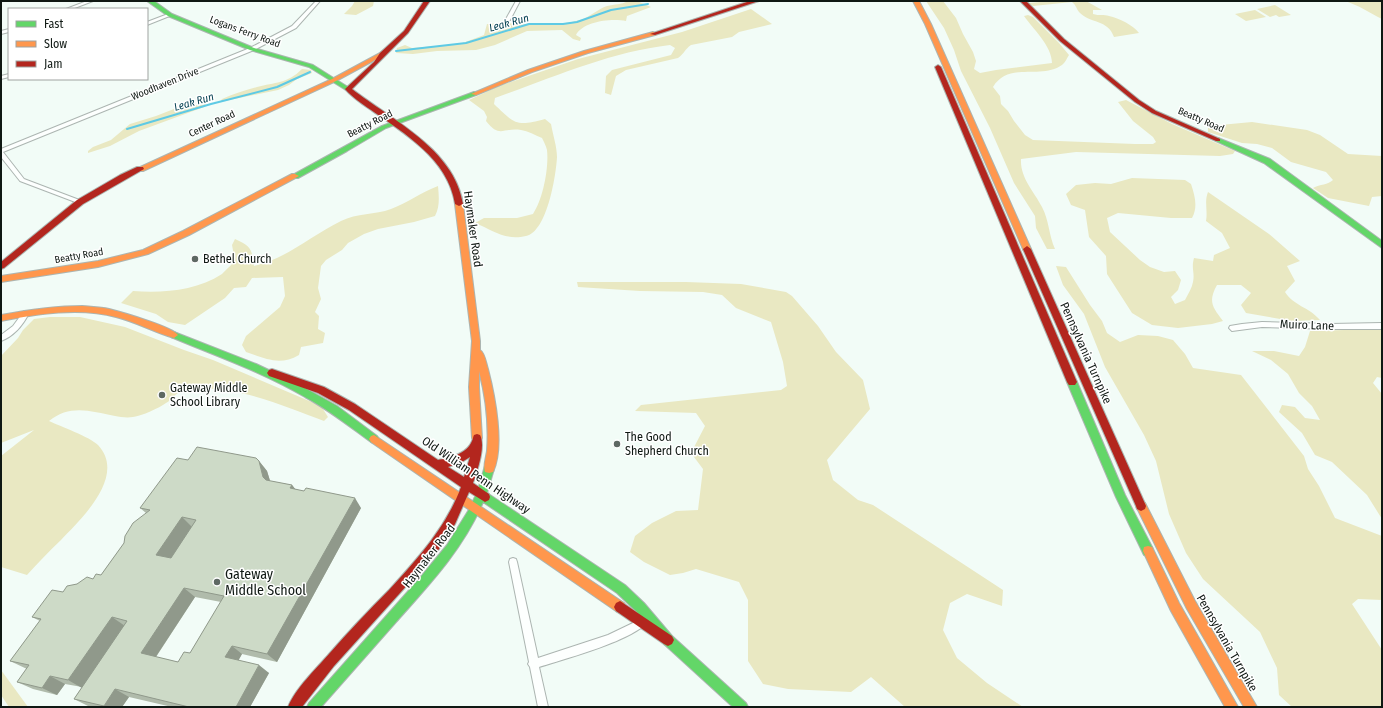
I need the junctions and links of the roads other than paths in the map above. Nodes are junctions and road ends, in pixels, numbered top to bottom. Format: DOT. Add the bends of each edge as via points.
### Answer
graph roads {
  1 [pos="91,1"];
  2 [pos="150,1"];
  3 [pos="318,1"];
  4 [pos="427,1"];
  5 [pos="518,1"];
  6 [pos="756,1"];
  7 [pos="907,1"];
  8 [pos="916,1"];
  9 [pos="1023,1"];
  10 [pos="71,8"];
  11 [pos="170,15"];
  12 [pos="508,19"];
  13 [pos="148,24"];
  14 [pos="252,49"];
  15 [pos="382,54"];
  16 [pos="334,80"];
  17 [pos="348,89"];
  18 [pos="393,123"];
  19 [pos="1,152"];
  20 [pos="80,202"];
  21 [pos="1382,244"];
  22 [pos="1,266"];
  23 [pos="1,279"];
  24 [pos="26,313"];
  25 [pos="1,318"];
  26 [pos="1382,326"];
  27 [pos="1232,328"];
  28 [pos="1,338"];
  29 [pos="476,341"];
  30 [pos="248,365"];
  31 [pos="477,443"];
  32 [pos="437,464"];
  33 [pos="467,484"];
  34 [pos="482,494"];
  35 [pos="461,500"];
  36 [pos="476,509"];
  37 [pos="513,562"];
  38 [pos="644,618"];
  39 [pos="533,664"];
  40 [pos="294,707"];
  41 [pos="313,707"];
  42 [pos="543,707"];
  43 [pos="742,707"];
  44 [pos="1232,707"];
  45 [pos="1251,707"];
  1 -- 10 [label="street"];
  2 -- 11 [label="main road, Logans Ferry Road"];
  3 -- 14 [label="street, Woodhaven Drive" via="294,27"];
  4 -- 15 [label="main road, Center Road" via="406,32"];
  5 -- 12 [label="street"];
  6 -- 18 [label="main road, Beatty Road" via="665,31 586,52"];
  7 -- 44 [label="main road, Pennsylvania Turnpike" via="929,46 1124,503 1168,595"];
  8 -- 45 [label="main road, Pennsylvania Turnpike" via="1143,511 1191,605"];
  9 -- 21 [label="main road, Beatty Road" via="1048,28 1141,105 1267,161"];
  11 -- 13 [label="street"];
  11 -- 14 [label="main road, Logans Ferry Road"];
  14 -- 16 [label="main road, Logans Ferry Road" via="311,66"];
  14 -- 19 [label="street, Woodhaven Drive"];
  15 -- 16 [label="main road, Center Road"];
  15 -- 17 [label="main road" via="381,59 356,79"];
  16 -- 17 [label="main road, Haymaker Road"];
  16 -- 20 [label="main road, Center Road" via="123,177"];
  17 -- 18 [label="main road, Haymaker Road" via="359,100"];
  18 -- 23 [label="main road, Beatty Road" via="159,247 98,264"];
  18 -- 29 [label="main road, Haymaker Road" via="420,144 443,167 457,190"];
  19 -- 20 [label="street" via="22,180"];
  20 -- 22 [label="main road, Center Road"];
  24 -- 25 [label="main road, Old William Penn Highway"];
  24 -- 28 [label="street" via="16,328"];
  24 -- 30 [label="main road, Old William Penn Highway" via="61,310 106,312 142,322"];
  26 -- 27 [label="street, Muiro Lane" via="1267,324"];
  29 -- 31 [label="main road, Haymaker Road" via="474,386"];
  29 -- 34 [label="main road, Haymaker Road" via="493,416 494,442"];
  30 -- 32 [label="main road, Old William Penn Highway" via="303,382 335,396"];
  30 -- 35 [label="main road, Old William Penn Highway" via="328,405"];
  31 -- 32 [label="main road" via="470,453 459,461"];
  31 -- 33 [label="main road, Haymaker Road"];
  32 -- 33 [label="main road, Old William Penn Highway"];
  33 -- 34 [label="main road, Old William Penn Highway"];
  33 -- 35 [label="main road, Haymaker Road"];
  34 -- 36 [label="main road, Haymaker Road"];
  34 -- 38 [label="main road, Old William Penn Highway" via="621,589"];
  35 -- 36 [label="main road, Old William Penn Highway"];
  35 -- 40 [label="main road, Haymaker Road" via="439,541 329,662"];
  36 -- 38 [label="main road, Old William Penn Highway"];
  36 -- 41 [label="main road, Haymaker Road" via="444,560"];
  37 -- 39 [label="street"];
  38 -- 39 [label="street" via="627,631 610,639"];
  38 -- 43 [label="main road, Old William Penn Highway"];
  39 -- 42 [label="street"];
}
